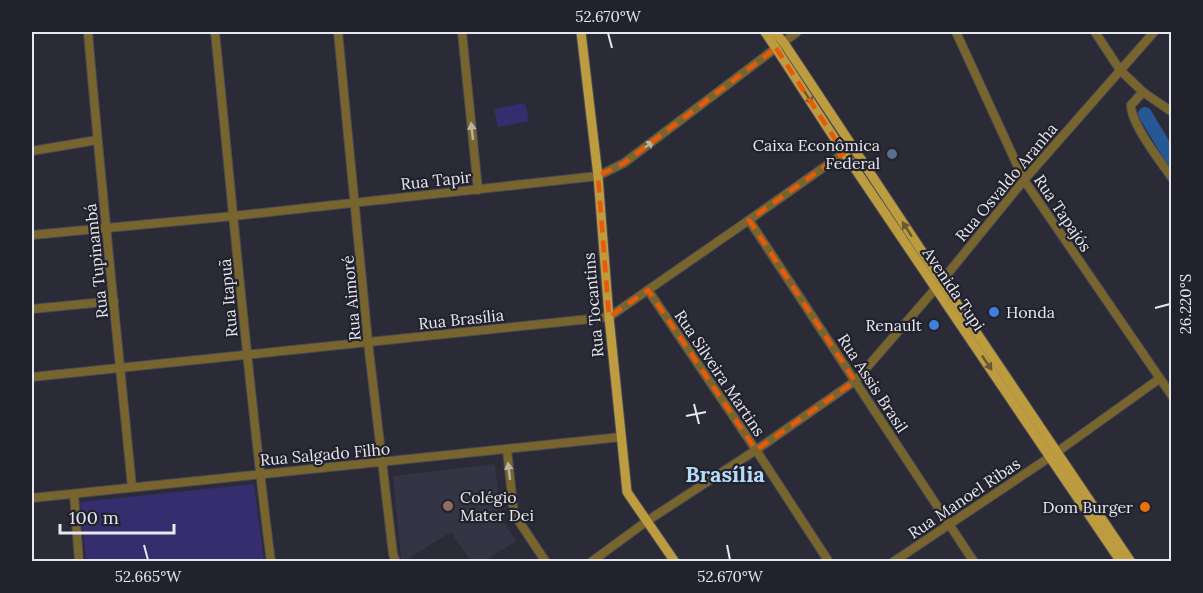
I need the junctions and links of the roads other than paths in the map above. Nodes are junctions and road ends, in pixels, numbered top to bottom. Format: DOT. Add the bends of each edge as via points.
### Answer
graph roads {
  1 [pos="88,32"];
  2 [pos="215,32"];
  3 [pos="338,32"];
  4 [pos="462,32"];
  5 [pos="581,32"];
  6 [pos="765,32"];
  7 [pos="775,32"];
  8 [pos="797,32"];
  9 [pos="956,32"];
  10 [pos="1095,32"];
  11 [pos="1154,32"];
  12 [pos="780,45"];
  13 [pos="1120,70"];
  14 [pos="1143,92"];
  15 [pos="1172,112"];
  16 [pos="97,140"];
  17 [pos="32,151"];
  18 [pos="844,153"];
  19 [pos="598,176"];
  20 [pos="1172,178"];
  21 [pos="1024,180"];
  22 [pos="478,190"];
  23 [pos="356,202"];
  24 [pos="234,216"];
  25 [pos="749,220"];
  26 [pos="107,229"];
  27 [pos="32,235"];
  28 [pos="942,280"];
  29 [pos="936,288"];
  30 [pos="648,290"];
  31 [pos="114,301"];
  32 [pos="32,309"];
  33 [pos="609,317"];
  34 [pos="368,342"];
  35 [pos="247,355"];
  36 [pos="121,369"];
  37 [pos="32,377"];
  38 [pos="1159,379"];
  39 [pos="855,381"];
  40 [pos="1172,396"];
  41 [pos="621,437"];
  42 [pos="507,450"];
  43 [pos="756,450"];
  44 [pos="1054,454"];
  45 [pos="381,462"];
  46 [pos="260,474"];
  47 [pos="132,487"];
  48 [pos="74,494"];
  49 [pos="32,498"];
  50 [pos="647,521"];
  51 [pos="948,524"];
  52 [pos="79,561"];
  53 [pos="271,561"];
  54 [pos="396,561"];
  55 [pos="546,561"];
  56 [pos="591,561"];
  57 [pos="675,561"];
  58 [pos="830,561"];
  59 [pos="893,561"];
  60 [pos="974,561"];
  61 [pos="1121,561"];
  62 [pos="1131,561"];
  1 -- 16 [label="street, Rua Tupinambá"];
  2 -- 24 [label="street, Rua Itapuã"];
  3 -- 23 [label="street, Rua Aimoré"];
  22 -- 4 [label="street, one-way"];
  5 -- 19 [label="main road, Rua Tocantins"];
  6 -- 12 [label="main road, Avenida Tupi"];
  7 -- 12 [label="main road, Avenida Tupi"];
  8 -- 12 [label="street, Rua Tapir"];
  9 -- 21 [label="street, Rua Tapajós"];
  10 -- 13 [label="street"];
  11 -- 13 [label="street, Rua Osvaldo Aranha"];
  12 -- 18 [label="main road, Avenida Tupi, one-way"];
  19 -- 12 [label="street, Rua Tapir, one-way" via="624,163"];
  28 -- 12 [label="main road, Avenida Tupi, one-way"];
  13 -- 14 [label="street"];
  13 -- 21 [label="street, Rua Osvaldo Aranha"];
  14 -- 15 [label="street"];
  14 -- 20 [label="street" via="1131,105 1131,112"];
  16 -- 17 [label="street"];
  16 -- 26 [label="street, Rua Tupinambá"];
  18 -- 25 [label="street, Rua Brasília"];
  18 -- 29 [label="main road, Avenida Tupi"];
  19 -- 22 [label="street, Rua Tapir"];
  19 -- 33 [label="main road, Rua Tocantins"];
  21 -- 28 [label="street, Rua Osvaldo Aranha"];
  21 -- 38 [label="street, Rua Tapajós"];
  22 -- 23 [label="street, Rua Tapir"];
  23 -- 24 [label="street, Rua Tapir"];
  23 -- 34 [label="street, Rua Aimoré"];
  24 -- 26 [label="street, Rua Tapir"];
  24 -- 35 [label="street, Rua Itapuã"];
  25 -- 30 [label="street, Rua Brasília"];
  25 -- 39 [label="street, Rua Assis Brasil"];
  26 -- 27 [label="street, Rua Tapir"];
  26 -- 31 [label="street, Rua Tupinambá"];
  28 -- 29 [label="street, Rua Osvaldo Aranha"];
  28 -- 44 [label="main road, Avenida Tupi"];
  29 -- 39 [label="street, Rua Osvaldo Aranha"];
  29 -- 44 [label="main road, Avenida Tupi, one-way"];
  30 -- 33 [label="street, Rua Brasília"];
  30 -- 43 [label="street, Rua Silveira Martins"];
  31 -- 32 [label="street"];
  31 -- 36 [label="street, Rua Tupinambá"];
  33 -- 34 [label="street, Rua Brasília"];
  33 -- 41 [label="main road, Rua Tocantins"];
  34 -- 35 [label="street, Rua Brasília"];
  34 -- 45 [label="street, Rua Aimoré"];
  35 -- 36 [label="street, Rua Brasília"];
  35 -- 46 [label="street, Rua Itapuã"];
  36 -- 37 [label="street, Rua Brasília"];
  36 -- 47 [label="street, Rua Tupinambá"];
  38 -- 40 [label="street, Rua Tapajós"];
  38 -- 44 [label="street, Rua Manoel Ribas"];
  39 -- 43 [label="street, Rua Osvaldo Aranha"];
  39 -- 51 [label="street, Rua Assis Brasil"];
  41 -- 42 [label="street, Rua Salgado Filho"];
  41 -- 50 [label="main road, Rua Tocantins" via="627,492"];
  42 -- 45 [label="street, Rua Salgado Filho"];
  55 -- 42 [label="street, one-way" via="514,514"];
  43 -- 50 [label="street, Rua Osvaldo Aranha"];
  43 -- 58 [label="street, Rua Silveira Martins"];
  44 -- 51 [label="street, Rua Manoel Ribas"];
  44 -- 61 [label="main road, Avenida Tupi"];
  44 -- 62 [label="main road, Avenida Tupi"];
  45 -- 46 [label="street, Rua Salgado Filho"];
  45 -- 54 [label="street, Rua Aimoré"];
  46 -- 47 [label="street, Rua Salgado Filho"];
  46 -- 53 [label="street, Rua Itapuã"];
  47 -- 48 [label="street, Rua Salgado Filho"];
  48 -- 49 [label="street, Rua Salgado Filho"];
  48 -- 52 [label="street"];
  50 -- 56 [label="street, Rua Osvaldo Aranha"];
  50 -- 57 [label="main road, Rua Tocantins"];
  51 -- 59 [label="street, Rua Manoel Ribas"];
  51 -- 60 [label="street, Rua Assis Brasil"];
}
